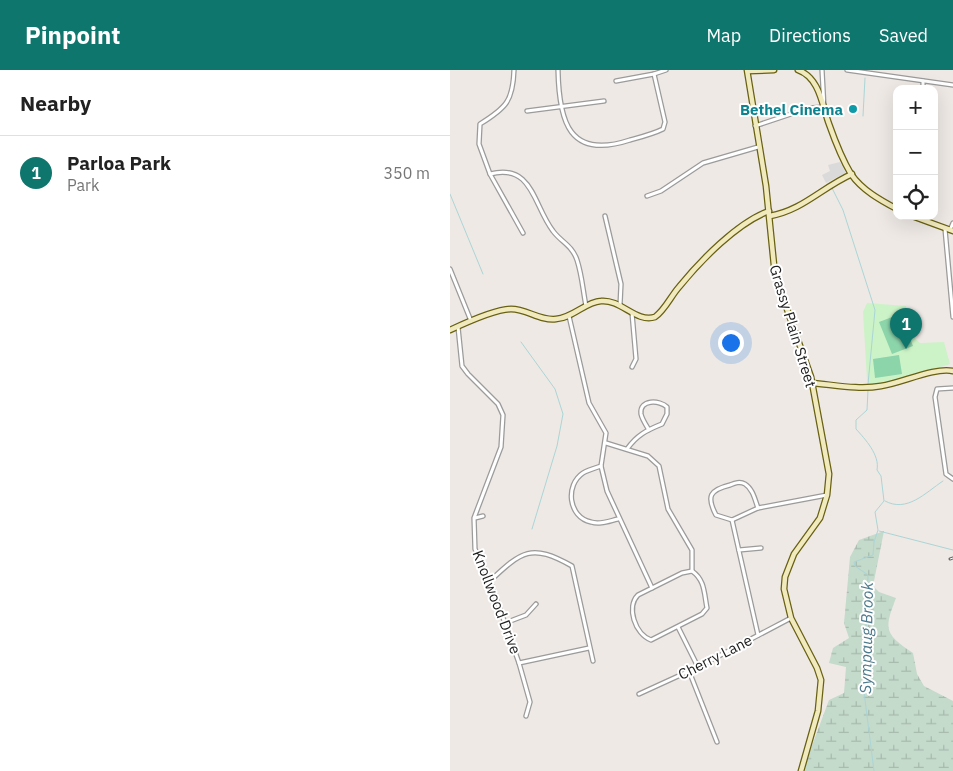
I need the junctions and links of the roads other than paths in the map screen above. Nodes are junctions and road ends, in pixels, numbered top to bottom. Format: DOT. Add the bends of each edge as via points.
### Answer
graph roads {
  1 [pos="514,70"];
  2 [pos="558,70"];
  3 [pos="666,70"];
  4 [pos="748,70"];
  5 [pos="774,70"];
  6 [pos="798,70"];
  7 [pos="822,70"];
  8 [pos="847,70"];
  9 [pos="654,74"];
  10 [pos="616,81"];
  11 [pos="923,81"];
  12 [pos="923,85"];
  13 [pos="953,85"];
  14 [pos="604,101"];
  15 [pos="562,107"];
  16 [pos="824,107"];
  17 [pos="527,111"];
  18 [pos="755,126"];
  19 [pos="758,146"];
  20 [pos="490,174"];
  21 [pos="852,174"];
  22 [pos="647,196"];
  23 [pos="893,206"];
  24 [pos="770,214"];
  25 [pos="605,216"];
  26 [pos="923,220"];
  27 [pos="953,223"];
  28 [pos="949,230"];
  29 [pos="523,233"];
  30 [pos="450,269"];
  31 [pos="620,305"];
  32 [pos="586,306"];
  33 [pos="632,312"];
  34 [pos="569,316"];
  35 [pos="953,317"];
  36 [pos="471,322"];
  37 [pos="458,327"];
  38 [pos="450,330"];
  39 [pos="632,367"];
  40 [pos="953,371"];
  41 [pos="812,383"];
  42 [pos="953,388"];
  43 [pos="648,430"];
  44 [pos="606,443"];
  45 [pos="628,448"];
  46 [pos="601,466"];
  47 [pos="952,476"];
  48 [pos="827,495"];
  49 [pos="758,508"];
  50 [pos="483,516"];
  51 [pos="474,518"];
  52 [pos="618,519"];
  53 [pos="732,520"];
  54 [pos="761,548"];
  55 [pos="739,550"];
  56 [pos="692,572"];
  57 [pos="490,582"];
  58 [pos="652,588"];
  59 [pos="536,604"];
  60 [pos="790,618"];
  61 [pos="505,623"];
  62 [pos="678,627"];
  63 [pos="758,635"];
  64 [pos="589,648"];
  65 [pos="593,662"];
  66 [pos="519,663"];
  67 [pos="698,667"];
  68 [pos="689,671"];
  69 [pos="639,694"];
  70 [pos="526,716"];
  71 [pos="717,742"];
  72 [pos="801,771"];
  1 -- 20 [label="street" via="513,90 508,101 501,110 480,124 479,144"];
  2 -- 15 [label="street"];
  3 -- 9 [label="street"];
  4 -- 5 [label="main road"];
  4 -- 18 [label="main road, Grassy Plain Street"];
  6 -- 16 [label="main road" via="812,79"];
  7 -- 16 [label="street"];
  8 -- 11 [label="street"];
  9 -- 10 [label="street"];
  9 -- 15 [label="street" via="665,126 659,131 611,147 586,144 571,132"];
  11 -- 12 [label="street"];
  11 -- 13 [label="street"];
  14 -- 15 [label="street"];
  15 -- 17 [label="street"];
  16 -- 18 [label="street" via="809,108"];
  16 -- 21 [label="main road"];
  18 -- 19 [label="main road, Grassy Plain Street"];
  19 -- 22 [label="street" via="703,163"];
  19 -- 24 [label="main road, Grassy Plain Street"];
  20 -- 29 [label="street"];
  20 -- 32 [label="street" via="504,170 526,181 553,231 565,241 577,260"];
  21 -- 23 [label="main road" via="865,189"];
  21 -- 24 [label="main road" via="831,184 798,208"];
  24 -- 33 [label="main road" via="746,222 694,270 659,314 650,318"];
  24 -- 41 [label="main road, Grassy Plain Street" via="775,276"];
  25 -- 31 [label="street" via="620,284"];
  26 -- 28 [label="main road"];
  27 -- 28 [label="street"];
  28 -- 35 [label="street"];
  30 -- 36 [label="street"];
  31 -- 32 [label="main road" via="602,300"];
  31 -- 33 [label="main road"];
  32 -- 34 [label="main road"];
  33 -- 39 [label="street" via="636,359"];
  34 -- 36 [label="main road" via="547,319 512,309"];
  34 -- 44 [label="street" via="583,383 589,403 606,433"];
  36 -- 37 [label="main road"];
  37 -- 38 [label="main road"];
  37 -- 51 [label="street, Knollwood Drive" via="462,366 498,404 503,415 501,447"];
  40 -- 41 [label="main road" via="880,386"];
  41 -- 48 [label="main road, Grassy Plain Street" via="827,459"];
  42 -- 47 [label="street" via="937,389 935,397 946,474"];
  43 -- 43 [label="street" via="665,420 667,407 663,403 648,403 642,410"];
  43 -- 45 [label="street"];
  44 -- 45 [label="street"];
  44 -- 46 [label="street"];
  45 -- 56 [label="street" via="648,456 659,466 668,509 692,550"];
  46 -- 52 [label="street"];
  46 -- 52 [label="street" via="582,474 574,484 571,503 578,515 589,522"];
  48 -- 49 [label="street"];
  48 -- 60 [label="main road, Grassy Plain Street" via="820,518 788,565 784,589"];
  49 -- 53 [label="street"];
  49 -- 53 [label="street" via="753,493 740,482 717,488 710,500 711,506 716,514"];
  50 -- 51 [label="street"];
  51 -- 57 [label="street, Knollwood Drive" via="475,549"];
  52 -- 58 [label="street"];
  53 -- 55 [label="street"];
  54 -- 55 [label="street"];
  55 -- 63 [label="street"];
  56 -- 58 [label="street" via="682,573"];
  56 -- 62 [label="street" via="702,583 707,608"];
  57 -- 61 [label="street, Knollwood Drive"];
  57 -- 64 [label="street" via="512,560 527,553 544,553 572,566"];
  58 -- 62 [label="street" via="633,600 631,606 637,628 651,640"];
  59 -- 61 [label="street" via="526,615"];
  60 -- 63 [label="street, Cherry Lane"];
  60 -- 72 [label="main road, Grassy Plain Street" via="817,668 821,684 818,711"];
  61 -- 66 [label="street, Knollwood Drive"];
  62 -- 67 [label="street"];
  63 -- 67 [label="street, Cherry Lane"];
  64 -- 65 [label="street"];
  64 -- 66 [label="street"];
  66 -- 70 [label="street, Knollwood Drive" via="530,702"];
  67 -- 68 [label="street, Cherry Lane"];
  68 -- 69 [label="street, Cherry Lane"];
  68 -- 71 [label="street"];
}
